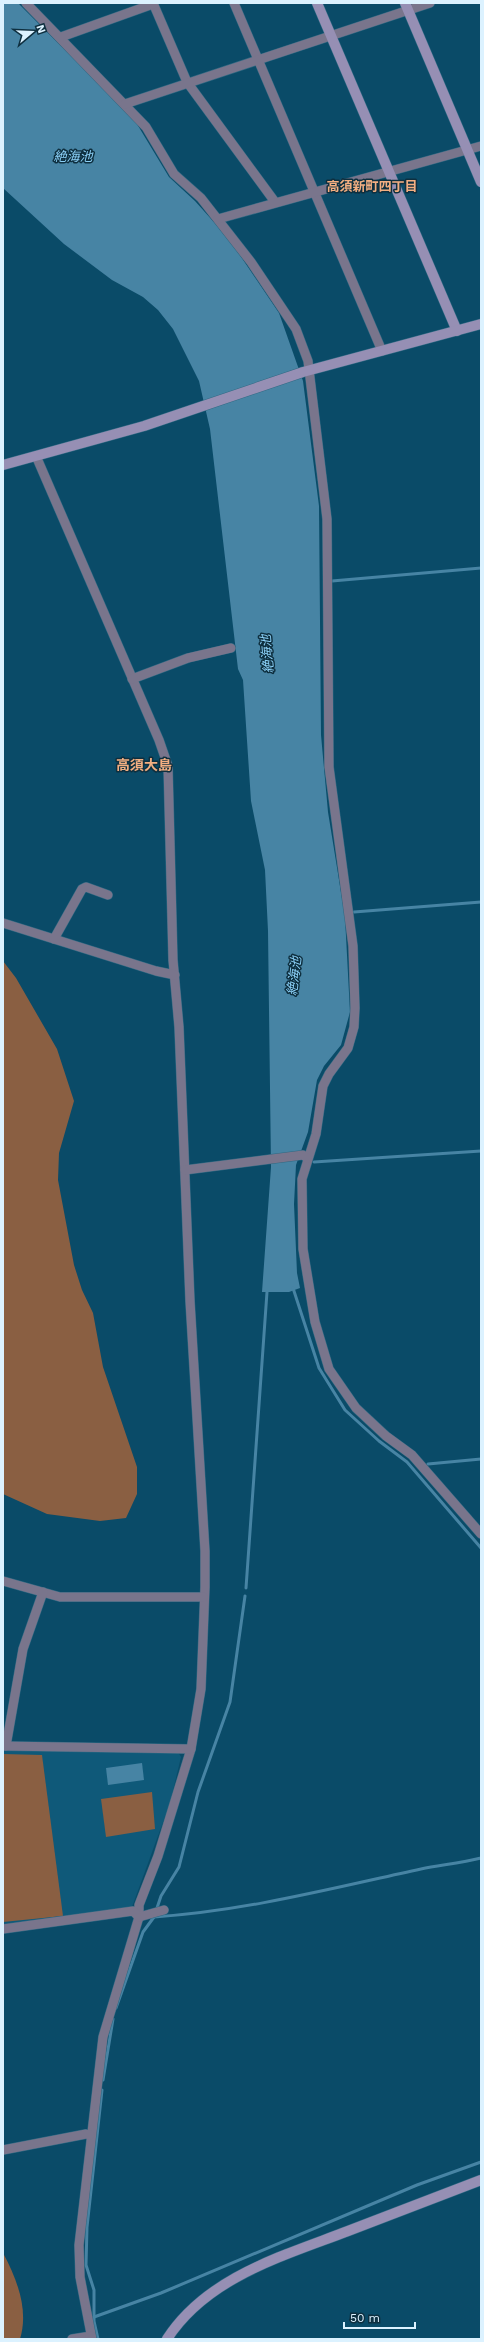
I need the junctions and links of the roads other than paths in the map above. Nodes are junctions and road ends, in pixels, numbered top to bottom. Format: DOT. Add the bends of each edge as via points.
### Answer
graph roads {
  1 [pos="26,3"];
  2 [pos="153,3"];
  3 [pos="234,3"];
  4 [pos="317,3"];
  5 [pos="430,3"];
  6 [pos="407,6"];
  7 [pos="331,36"];
  8 [pos="61,37"];
  9 [pos="259,60"];
  10 [pos="188,82"];
  11 [pos="125,104"];
  12 [pos="481,146"];
  13 [pos="466,149"];
  14 [pos="388,171"];
  15 [pos="481,182"];
  16 [pos="314,191"];
  17 [pos="275,202"];
  18 [pos="218,219"];
  19 [pos="481,324"];
  20 [pos="456,331"];
  21 [pos="382,350"];
  22 [pos="307,371"];
  23 [pos="36,456"];
  24 [pos="3,465"];
  25 [pos="231,648"];
  26 [pos="132,679"];
  27 [pos="108,895"];
  28 [pos="3,923"];
  29 [pos="54,939"];
  30 [pos="175,975"];
  31 [pos="305,1156"];
  32 [pos="185,1170"];
  33 [pos="481,1534"];
  34 [pos="3,1581"];
  35 [pos="42,1592"];
  36 [pos="203,1597"];
  37 [pos="4,1746"];
  38 [pos="192,1749"];
  39 [pos="164,1910"];
  40 [pos="139,1917"];
  41 [pos="3,1929"];
  42 [pos="90,2135"];
  43 [pos="3,2150"];
  44 [pos="481,2180"];
  45 [pos="91,2337"];
  46 [pos="72,2339"];
  47 [pos="167,2339"];
  1 -- 8 [label="street"];
  2 -- 8 [label="street"];
  2 -- 10 [label="street"];
  3 -- 9 [label="street"];
  4 -- 7 [label="street"];
  5 -- 6 [label="street"];
  6 -- 7 [label="street"];
  6 -- 13 [label="street"];
  7 -- 9 [label="street"];
  7 -- 14 [label="street"];
  8 -- 11 [label="street"];
  9 -- 10 [label="street"];
  9 -- 16 [label="street"];
  10 -- 11 [label="street"];
  10 -- 17 [label="street"];
  11 -- 18 [label="street" via="146,127 174,174 201,198"];
  12 -- 13 [label="street"];
  13 -- 14 [label="street"];
  13 -- 15 [label="street"];
  14 -- 16 [label="street"];
  14 -- 20 [label="street"];
  16 -- 17 [label="street"];
  16 -- 21 [label="street"];
  17 -- 18 [label="street"];
  18 -- 22 [label="street" via="251,262 296,329"];
  19 -- 20 [label="street"];
  20 -- 21 [label="street"];
  21 -- 22 [label="street"];
  22 -- 23 [label="street" via="201,407"];
  22 -- 31 [label="street" via="326,519 329,767 353,946 355,1008 354,1027 348,1048 323,1086 316,1134"];
  23 -- 24 [label="street"];
  23 -- 26 [label="street"];
  25 -- 26 [label="street" via="173,663"];
  26 -- 30 [label="street" via="168,766"];
  27 -- 29 [label="street" via="90,887 82,889"];
  28 -- 29 [label="street"];
  29 -- 30 [label="street"];
  30 -- 32 [label="street"];
  31 -- 32 [label="street"];
  31 -- 33 [label="street" via="302,1179 303,1249 315,1322 329,1369 356,1408 386,1436 412,1455"];
  32 -- 36 [label="street" via="205,1551"];
  34 -- 35 [label="street"];
  35 -- 36 [label="street" via="60,1597"];
  35 -- 37 [label="street" via="24,1650"];
  36 -- 38 [label="street" via="201,1689"];
  37 -- 38 [label="street"];
  38 -- 40 [label="street" via="158,1856 139,1905"];
  39 -- 40 [label="street"];
  40 -- 41 [label="street" via="132,1911"];
  40 -- 42 [label="street" via="103,2037"];
  42 -- 43 [label="street"];
  42 -- 45 [label="street" via="79,2261"];
  44 -- 47 [label="street" via="240,2275 190,2311"];
  45 -- 46 [label="street"];
}
